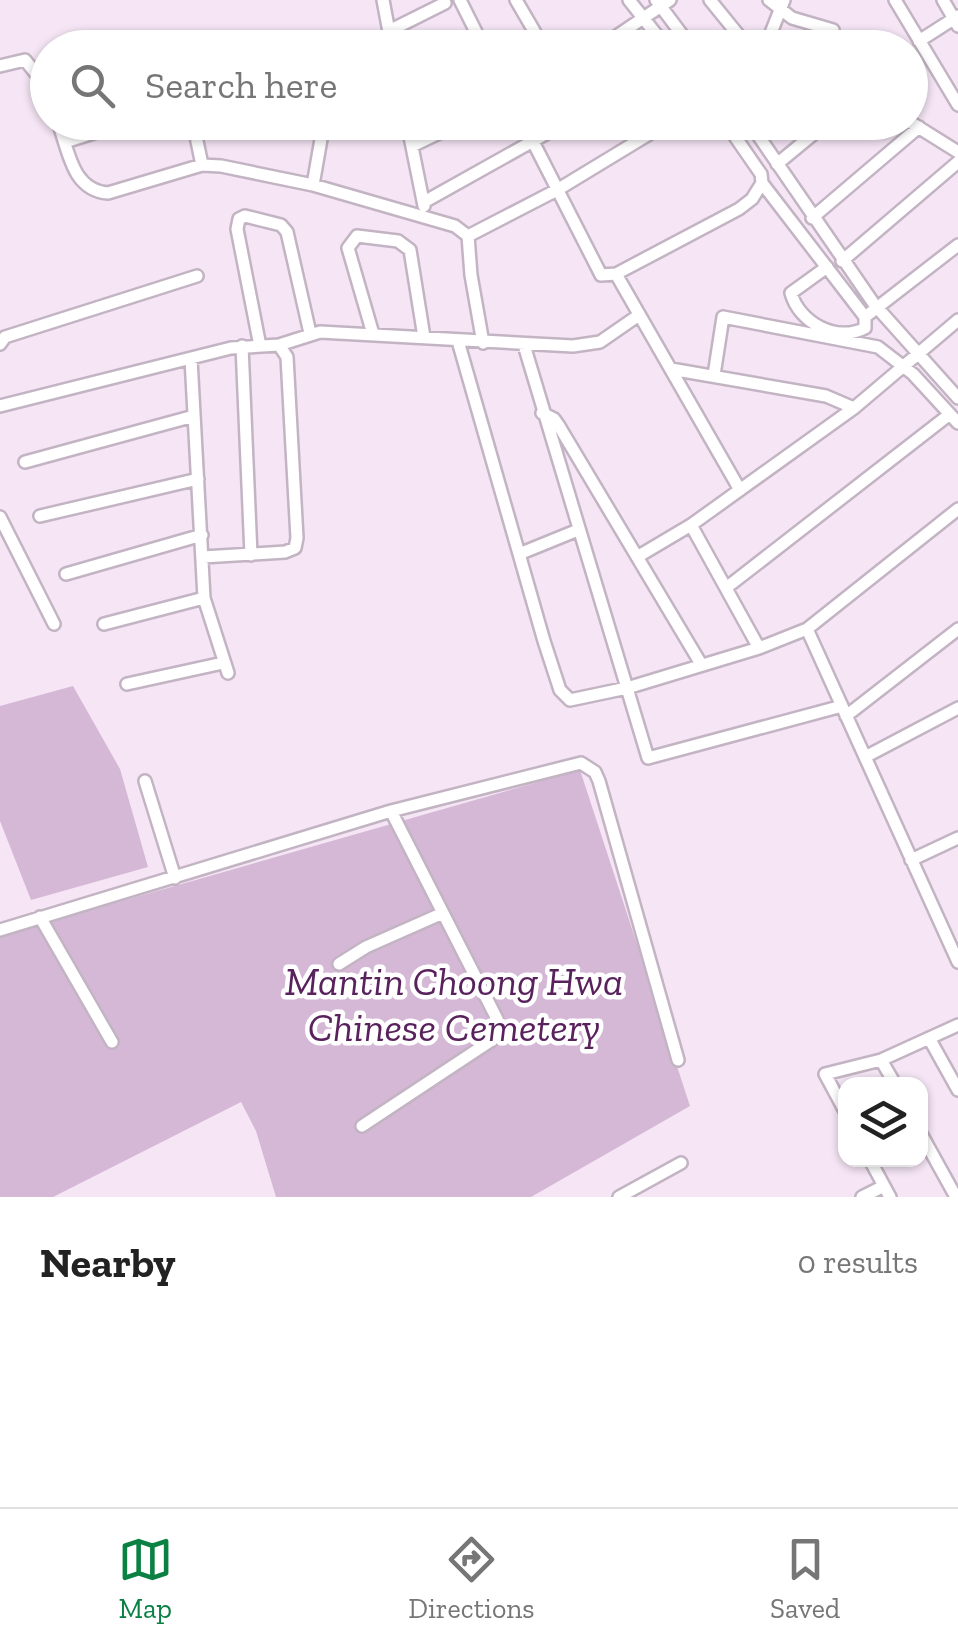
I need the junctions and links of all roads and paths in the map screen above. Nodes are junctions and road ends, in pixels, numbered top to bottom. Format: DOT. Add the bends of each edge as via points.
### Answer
graph roads {
  1 [pos="382,0"];
  2 [pos="460,0"];
  3 [pos="516,0"];
  4 [pos="630,0"];
  5 [pos="710,0"];
  6 [pos="769,0"];
  7 [pos="895,0"];
  8 [pos="943,0"];
  9 [pos="662,2"];
  10 [pos="445,3"];
  11 [pos="782,5"];
  12 [pos="645,20"];
  13 [pos="957,21"];
  14 [pos="389,30"];
  15 [pos="391,30"];
  16 [pos="475,30"];
  17 [pos="534,30"];
  18 [pos="629,30"];
  19 [pos="653,30"];
  20 [pos="680,30"];
  21 [pos="734,30"];
  22 [pos="772,30"];
  23 [pos="832,30"];
  24 [pos="913,30"];
  25 [pos="928,36"];
  26 [pos="928,56"];
  27 [pos="0,66"];
  28 [pos="30,66"];
  29 [pos="958,106"];
  30 [pos="928,133"];
  31 [pos="71,140"];
  32 [pos="197,140"];
  33 [pos="321,140"];
  34 [pos="411,140"];
  35 [pos="424,140"];
  36 [pos="532,140"];
  37 [pos="538,140"];
  38 [pos="639,140"];
  39 [pos="737,140"];
  40 [pos="761,140"];
  41 [pos="806,140"];
  42 [pos="898,140"];
  43 [pos="65,142"];
  44 [pos="533,143"];
  45 [pos="412,146"];
  46 [pos="958,152"];
  47 [pos="958,162"];
  48 [pos="777,164"];
  49 [pos="202,166"];
  50 [pos="762,183"];
  51 [pos="313,185"];
  52 [pos="556,190"];
  53 [pos="424,202"];
  54 [pos="426,217"];
  55 [pos="812,218"];
  56 [pos="468,236"];
  57 [pos="958,245"];
  58 [pos="842,260"];
  59 [pos="826,267"];
  60 [pos="616,274"];
  61 [pos="197,276"];
  62 [pos="877,309"];
  63 [pos="639,316"];
  64 [pos="865,317"];
  65 [pos="958,320"];
  66 [pos="310,334"];
  67 [pos="372,334"];
  68 [pos="424,338"];
  69 [pos="458,341"];
  70 [pos="483,342"];
  71 [pos="0,344"];
  72 [pos="279,345"];
  73 [pos="242,346"];
  74 [pos="260,346"];
  75 [pos="524,346"];
  76 [pos="919,356"];
  77 [pos="191,359"];
  78 [pos="901,366"];
  79 [pos="671,369"];
  80 [pos="714,375"];
  81 [pos="958,398"];
  82 [pos="0,406"];
  83 [pos="854,408"];
  84 [pos="542,413"];
  85 [pos="194,416"];
  86 [pos="954,418"];
  87 [pos="26,462"];
  88 [pos="198,478"];
  89 [pos="740,490"];
  90 [pos="958,509"];
  91 [pos="40,516"];
  92 [pos="0,517"];
  93 [pos="690,525"];
  94 [pos="578,530"];
  95 [pos="202,535"];
  96 [pos="520,554"];
  97 [pos="251,555"];
  98 [pos="204,557"];
  99 [pos="637,557"];
  100 [pos="66,574"];
  101 [pos="726,588"];
  102 [pos="204,598"];
  103 [pos="54,624"];
  104 [pos="104,624"];
  105 [pos="807,629"];
  106 [pos="958,629"];
  107 [pos="759,648"];
  108 [pos="700,664"];
  109 [pos="127,684"];
  110 [pos="627,688"];
  111 [pos="958,708"];
  112 [pos="844,711"];
  113 [pos="865,757"];
  114 [pos="144,781"];
  115 [pos="391,811"];
  116 [pos="958,838"];
  117 [pos="912,860"];
  118 [pos="175,878"];
  119 [pos="442,914"];
  120 [pos="40,917"];
  121 [pos="0,930"];
  122 [pos="958,962"];
  123 [pos="339,964"];
  124 [pos="958,1025"];
  125 [pos="930,1038"];
  126 [pos="112,1042"];
  127 [pos="678,1060"];
  128 [pos="882,1060"];
  129 [pos="890,1077"];
  130 [pos="958,1090"];
  131 [pos="838,1097"];
  132 [pos="362,1126"];
  133 [pos="928,1146"];
  134 [pos="681,1163"];
  135 [pos="874,1167"];
  136 [pos="887,1192"];
  137 [pos="619,1197"];
  138 [pos="862,1197"];
  139 [pos="956,1197"];
  1 -- 14 [label="street"];
  2 -- 16 [label="street"];
  3 -- 17 [label="street"];
  4 -- 12 [label="street"];
  5 -- 21 [label="street"];
  6 -- 11 [label="street"];
  7 -- 24 [label="street"];
  8 -- 13 [label="street"];
  9 -- 12 [label="street"];
  9 -- 20 [label="street"];
  10 -- 15 [label="street"];
  11 -- 22 [label="street"];
  11 -- 23 [label="street"];
  12 -- 18 [label="street"];
  12 -- 19 [label="street"];
  13 -- 25 [label="street"];
  26 -- 29 [label="street"];
  27 -- 28 [label="street" via="24,60"];
  30 -- 46 [label="street"];
  31 -- 43 [label="street"];
  32 -- 49 [label="street"];
  33 -- 51 [label="street"];
  34 -- 45 [label="street"];
  35 -- 45 [label="street"];
  36 -- 44 [label="street"];
  37 -- 44 [label="street"];
  38 -- 52 [label="street"];
  39 -- 50 [label="street"];
  40 -- 48 [label="street"];
  41 -- 48 [label="street"];
  42 -- 55 [label="street"];
  43 -- 49 [label="street" via="80,182 92,192"];
  44 -- 52 [label="street"];
  44 -- 53 [label="street"];
  45 -- 53 [label="street"];
  47 -- 58 [label="street"];
  48 -- 55 [label="street"];
  49 -- 51 [label="street"];
  50 -- 59 [label="street"];
  50 -- 60 [label="street" via="739,209"];
  51 -- 54 [label="street"];
  52 -- 56 [label="street"];
  52 -- 60 [label="street" via="601,274"];
  53 -- 54 [label="street"];
  54 -- 56 [label="street"];
  55 -- 58 [label="street"];
  56 -- 70 [label="street"];
  57 -- 62 [label="street"];
  58 -- 62 [label="street"];
  59 -- 64 [label="street"];
  59 -- 64 [label="street" via="791,293 807,320 852,333 865,328"];
  60 -- 63 [label="street"];
  61 -- 71 [label="street"];
  62 -- 64 [label="street"];
  62 -- 76 [label="street"];
  63 -- 75 [label="street" via="600,342"];
  63 -- 79 [label="street"];
  65 -- 76 [label="street"];
  66 -- 67 [label="street"];
  66 -- 72 [label="street"];
  66 -- 74 [label="street" via="288,232 245,216 236,230"];
  67 -- 68 [label="street"];
  67 -- 68 [label="street" via="348,248 357,236 398,241 410,250"];
  68 -- 69 [label="street"];
  69 -- 70 [label="street"];
  69 -- 96 [label="street"];
  70 -- 75 [label="street"];
  72 -- 74 [label="street"];
  72 -- 97 [label="street" via="287,358 297,538 295,548"];
  73 -- 74 [label="street"];
  73 -- 77 [label="street"];
  73 -- 97 [label="street"];
  75 -- 84 [label="street"];
  76 -- 78 [label="street"];
  76 -- 81 [label="street"];
  77 -- 82 [label="street"];
  77 -- 85 [label="street"];
  78 -- 80 [label="street" via="878,347 723,316"];
  78 -- 83 [label="street"];
  78 -- 86 [label="street"];
  79 -- 80 [label="street"];
  79 -- 89 [label="street"];
  80 -- 83 [label="street" via="826,396"];
  83 -- 89 [label="street"];
  84 -- 94 [label="street"];
  84 -- 99 [label="street" via="560,426"];
  85 -- 87 [label="street"];
  85 -- 88 [label="street"];
  86 -- 101 [label="street"];
  88 -- 91 [label="street"];
  88 -- 95 [label="street"];
  89 -- 93 [label="street"];
  90 -- 105 [label="street"];
  92 -- 103 [label="street"];
  93 -- 99 [label="street"];
  93 -- 101 [label="street"];
  94 -- 96 [label="street"];
  94 -- 110 [label="street"];
  95 -- 98 [label="street"];
  95 -- 100 [label="street"];
  96 -- 110 [label="street" via="560,690 570,700"];
  97 -- 98 [label="street"];
  98 -- 102 [label="street"];
  99 -- 108 [label="street"];
  101 -- 107 [label="street"];
  102 -- 104 [label="street"];
  102 -- 109 [label="street" via="225,668"];
  105 -- 107 [label="street"];
  105 -- 112 [label="street"];
  106 -- 112 [label="street"];
  107 -- 108 [label="street"];
  108 -- 110 [label="street"];
  110 -- 112 [label="street" via="648,758"];
  111 -- 113 [label="street"];
  112 -- 113 [label="street"];
  113 -- 117 [label="street"];
  114 -- 118 [label="street"];
  115 -- 118 [label="street"];
  115 -- 119 [label="street"];
  115 -- 127 [label="street" via="572,764 589,766 599,781"];
  116 -- 117 [label="street"];
  117 -- 122 [label="street"];
  118 -- 120 [label="street"];
  119 -- 123 [label="street"];
  119 -- 132 [label="street" via="498,1030"];
  120 -- 121 [label="street"];
  120 -- 126 [label="street"];
  124 -- 125 [label="street"];
  125 -- 128 [label="street"];
  125 -- 130 [label="street"];
  128 -- 129 [label="street"];
  128 -- 131 [label="street" via="826,1074"];
  133 -- 139 [label="street"];
  134 -- 137 [label="street"];
  135 -- 136 [label="street"];
  136 -- 138 [label="street"];
}
